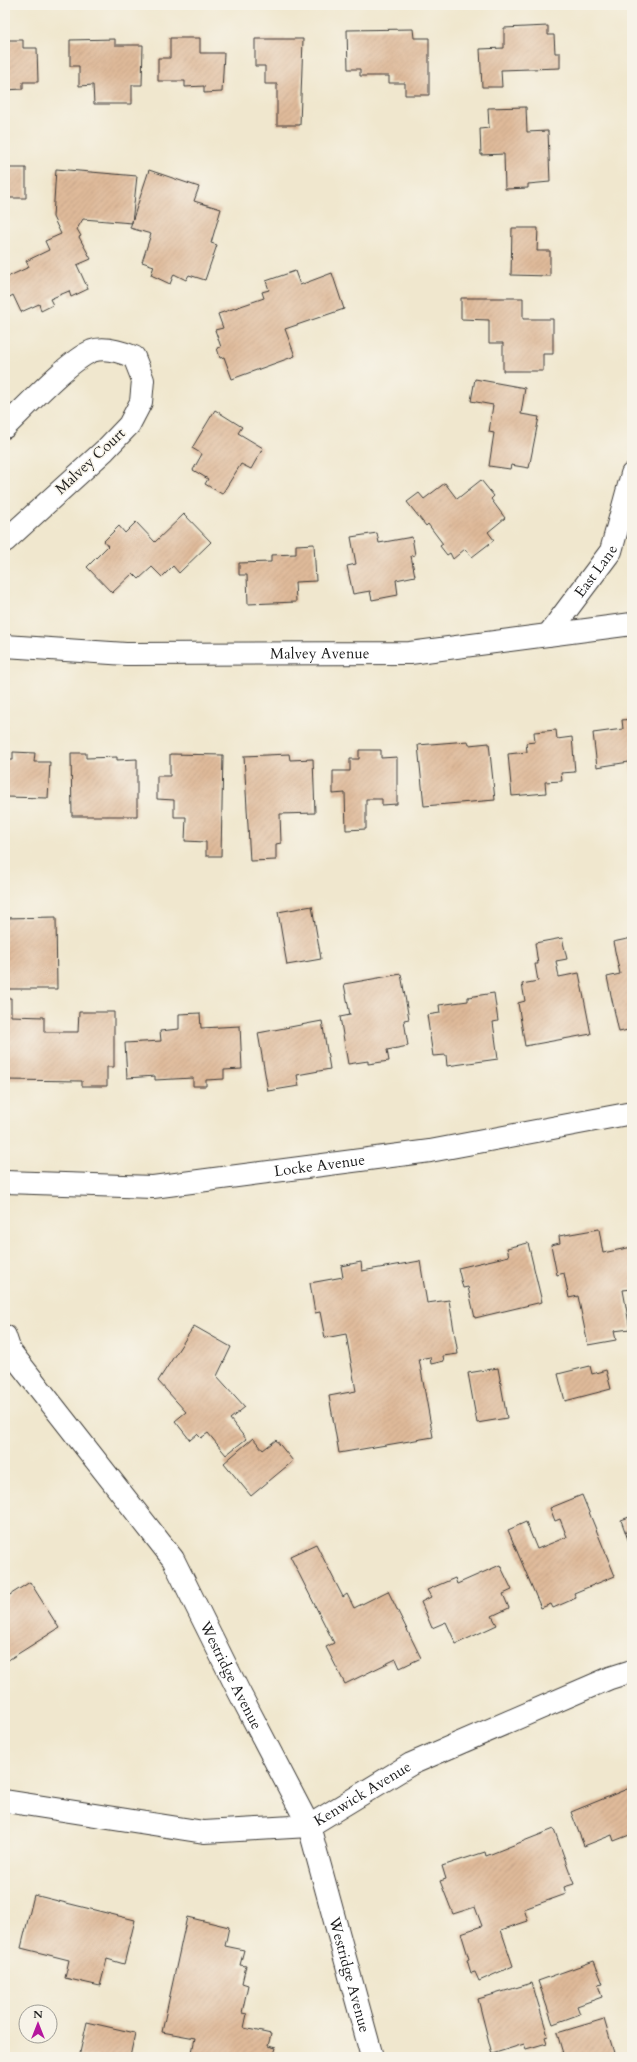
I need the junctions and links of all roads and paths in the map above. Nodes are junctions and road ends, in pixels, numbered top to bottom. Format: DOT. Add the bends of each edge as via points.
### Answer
graph roads {
  1 [pos="5,427"];
  2 [pos="632,474"];
  3 [pos="5,541"];
  4 [pos="632,624"];
  5 [pos="548,635"];
  6 [pos="5,646"];
  7 [pos="632,1113"];
  8 [pos="5,1182"];
  9 [pos="7,1345"];
  10 [pos="632,1671"];
  11 [pos="5,1801"];
  12 [pos="309,1826"];
  13 [pos="372,2057"];
  1 -- 3 [label="street, Malvey Court" via="74,362 93,350 117,350 134,357 143,380 141,402 129,425"];
  2 -- 5 [label="street, East Lane" via="611,551"];
  4 -- 5 [label="street, Malvey Avenue"];
  5 -- 6 [label="street, Malvey Avenue" via="410,653 126,654"];
  7 -- 8 [label="street, Locke Avenue" via="430,1151 153,1187"];
  9 -- 12 [label="street, Westridge Avenue" via="173,1558"];
  10 -- 12 [label="street, Kenwick Avenue" via="610,1678 410,1764"];
  11 -- 12 [label="street, Kenwick Avenue" via="204,1832"];
  12 -- 13 [label="street, Westridge Avenue"];
}
